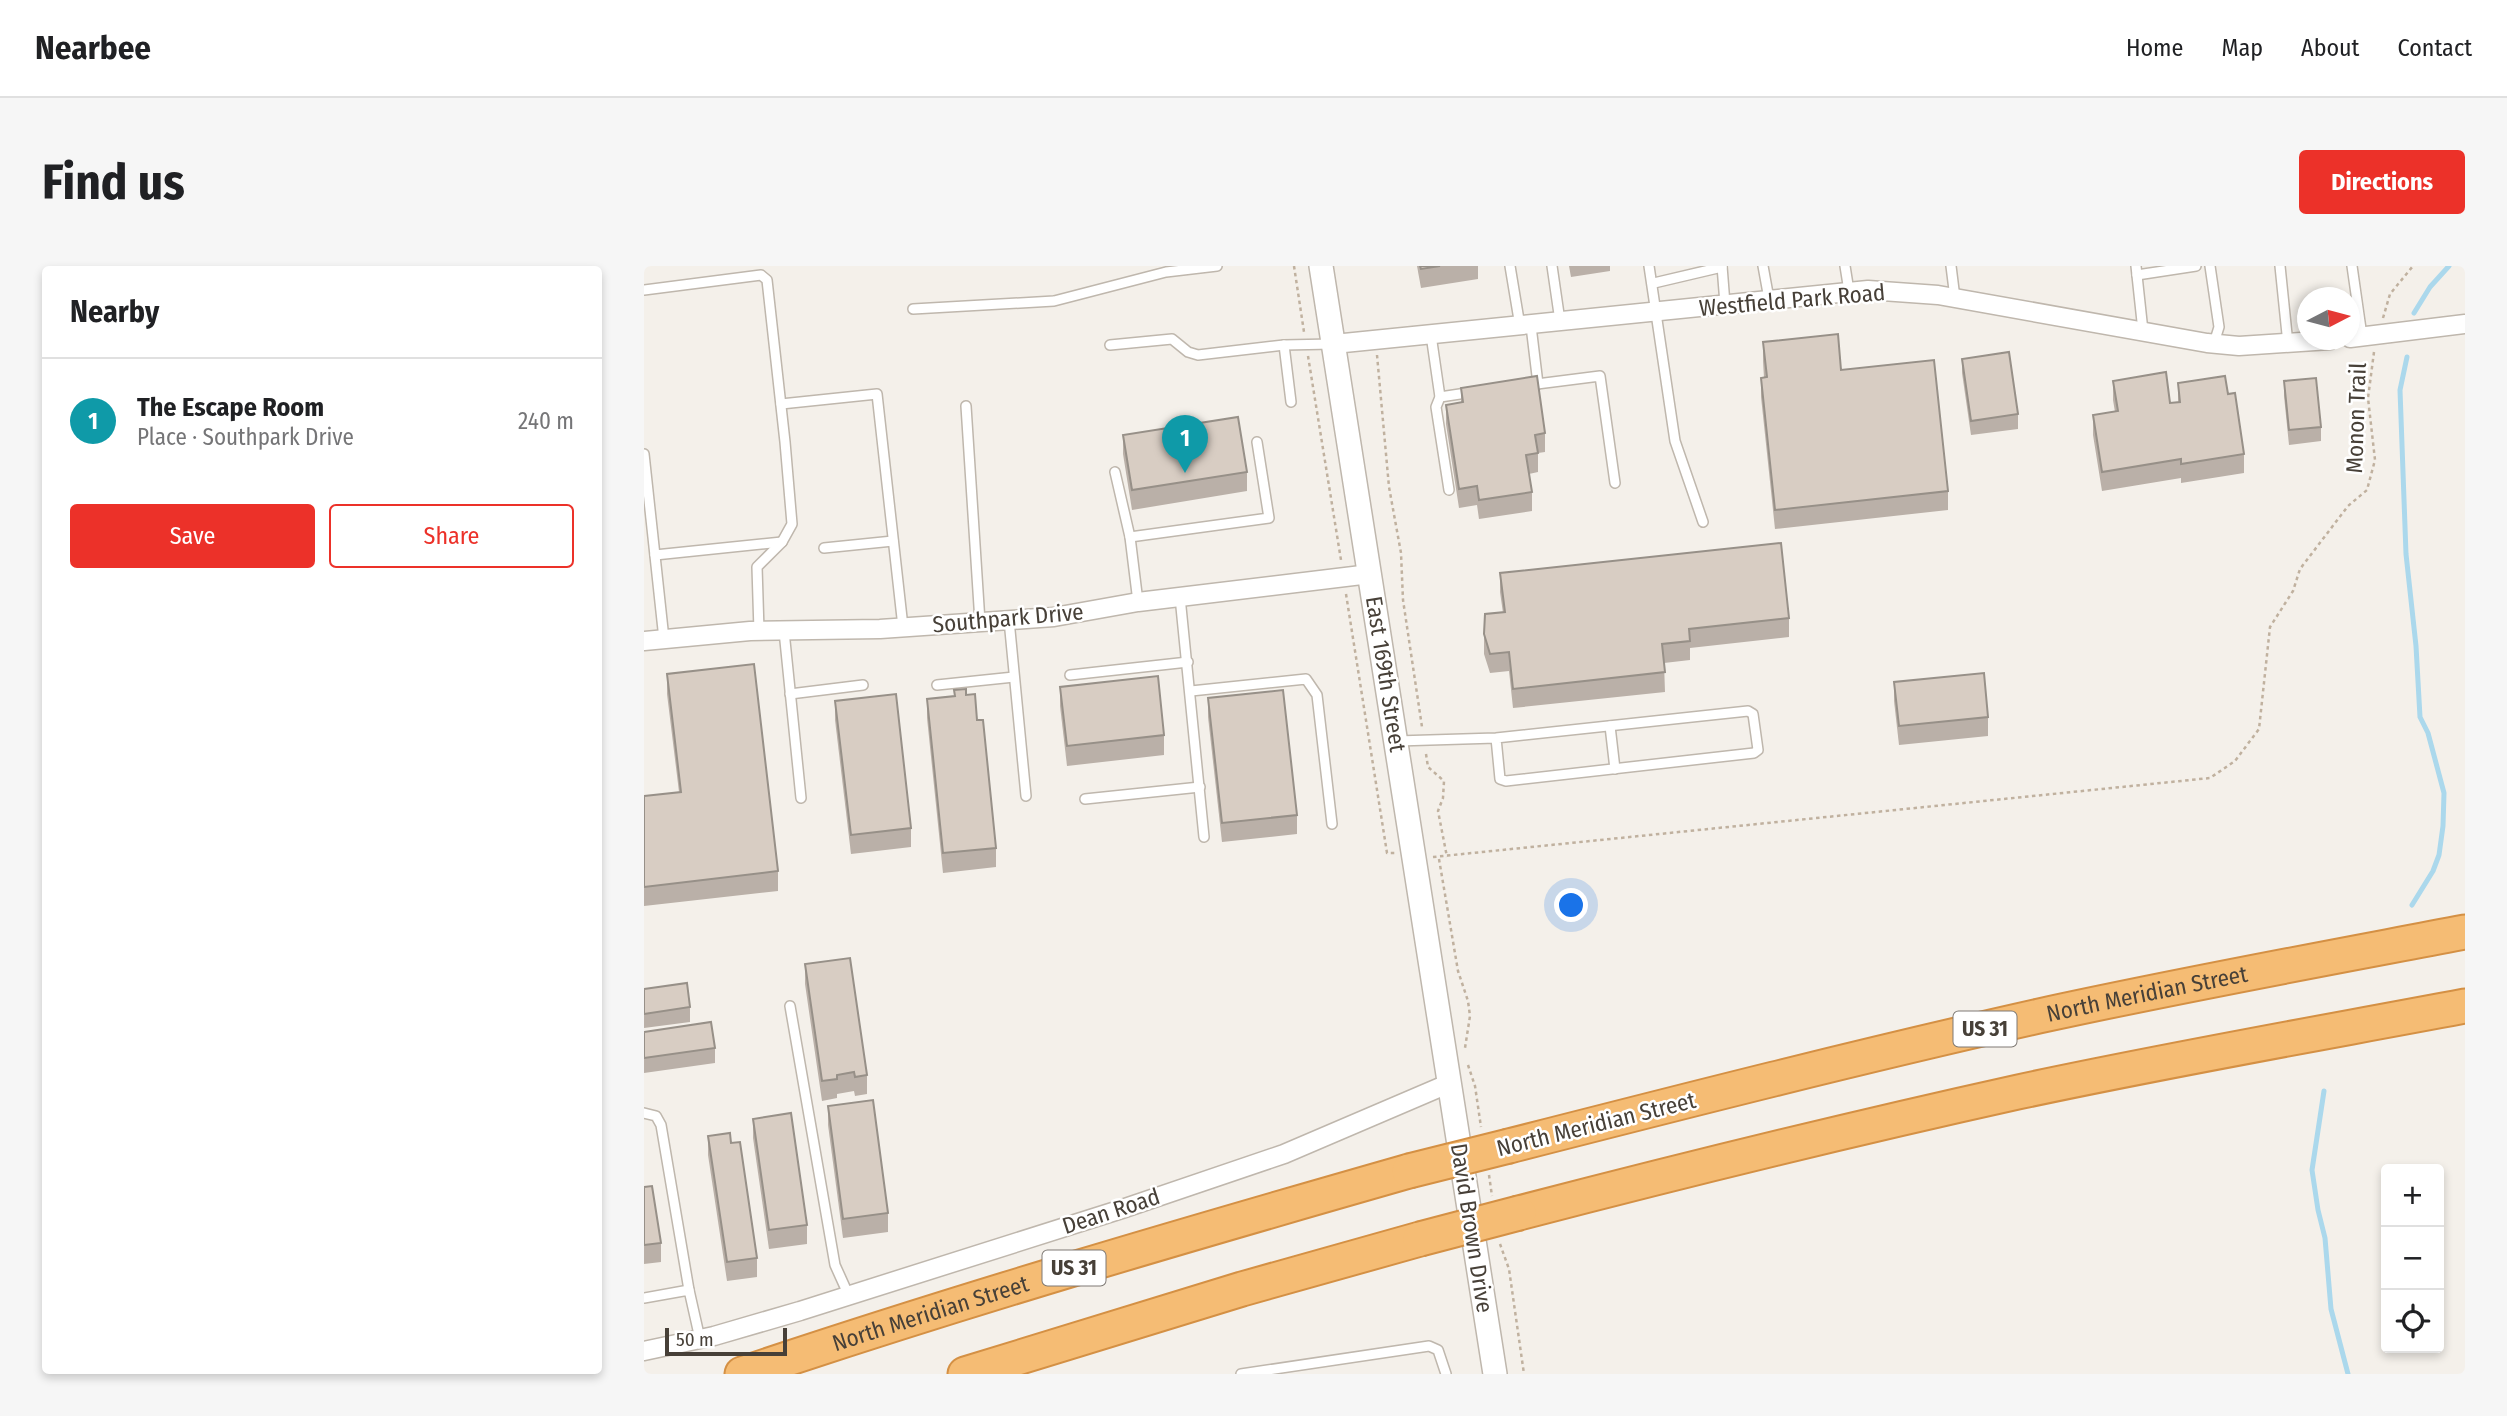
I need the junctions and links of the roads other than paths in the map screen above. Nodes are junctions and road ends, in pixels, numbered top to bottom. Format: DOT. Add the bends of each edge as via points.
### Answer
graph roads {
  1 [pos="1217,266"];
  2 [pos="1321,266"];
  3 [pos="1510,266"];
  4 [pos="1552,266"];
  5 [pos="1649,266"];
  6 [pos="1763,266"];
  7 [pos="1845,266"];
  8 [pos="1951,266"];
  9 [pos="2196,266"];
  10 [pos="2210,266"];
  11 [pos="2280,266"];
  12 [pos="2352,266"];
  13 [pos="1722,267"];
  14 [pos="2136,270"];
  15 [pos="1654,282"];
  16 [pos="644,290"];
  17 [pos="1849,291"];
  18 [pos="1955,298"];
  19 [pos="1769,299"];
  20 [pos="1725,304"];
  21 [pos="913,309"];
  22 [pos="1657,312"];
  23 [pos="1560,321"];
  24 [pos="2465,324"];
  25 [pos="1525,326"];
  26 [pos="2143,331"];
  27 [pos="1431,335"];
  28 [pos="2370,335"];
  29 [pos="2214,343"];
  30 [pos="2297,343"];
  31 [pos="1334,344"];
  32 [pos="2288,344"];
  33 [pos="1110,345"];
  34 [pos="1284,345"];
  35 [pos="1538,383"];
  36 [pos="1514,387"];
  37 [pos="1489,390"];
  38 [pos="1440,397"];
  39 [pos="1291,402"];
  40 [pos="781,404"];
  41 [pos="965,405"];
  42 [pos="1258,442"];
  43 [pos="644,454"];
  44 [pos="1115,472"];
  45 [pos="1615,483"];
  46 [pos="1449,490"];
  47 [pos="1703,522"];
  48 [pos="1130,537"];
  49 [pos="893,541"];
  50 [pos="782,542"];
  51 [pos="824,548"];
  52 [pos="655,555"];
  53 [pos="1370,574"];
  54 [pos="1180,597"];
  55 [pos="1139,602"];
  56 [pos="1009,620"];
  57 [pos="980,622"];
  58 [pos="903,627"];
  59 [pos="759,631"];
  60 [pos="784,631"];
  61 [pos="664,639"];
  62 [pos="644,641"];
  63 [pos="1188,662"];
  64 [pos="1070,675"];
  65 [pos="1014,677"];
  66 [pos="863,685"];
  67 [pos="937,685"];
  68 [pos="1191,691"];
  69 [pos="790,694"];
  70 [pos="1610,726"];
  71 [pos="1496,738"];
  72 [pos="1397,741"];
  73 [pos="1615,769"];
  74 [pos="1200,787"];
  75 [pos="1026,796"];
  76 [pos="801,798"];
  77 [pos="1085,799"];
  78 [pos="1332,824"];
  79 [pos="1205,837"];
  80 [pos="2465,932"];
  81 [pos="790,1006"];
  82 [pos="2465,1006"];
  83 [pos="1450,1083"];
  84 [pos="644,1113"];
  85 [pos="689,1290"];
  86 [pos="849,1296"];
  87 [pos="644,1298"];
  88 [pos="700,1339"];
  89 [pos="644,1351"];
  90 [pos="742,1374"];
  91 [pos="965,1374"];
  92 [pos="1241,1374"];
  93 [pos="1446,1374"];
  94 [pos="1495,1374"];
  1 -- 21 [label="lane" via="1167,272 1054,301"];
  2 -- 31 [label="street, East 169th Street"];
  3 -- 25 [label="lane"];
  4 -- 23 [label="lane"];
  5 -- 15 [label="lane"];
  6 -- 19 [label="lane"];
  7 -- 17 [label="lane"];
  8 -- 18 [label="lane"];
  9 -- 14 [label="lane"];
  10 -- 29 [label="lane" via="2218,327"];
  11 -- 32 [label="lane"];
  12 -- 28 [label="lane"];
  13 -- 15 [label="lane"];
  13 -- 20 [label="lane"];
  14 -- 26 [label="lane"];
  15 -- 22 [label="lane"];
  16 -- 40 [label="lane" via="761,275 767,280"];
  17 -- 18 [label="street, Westfield Park Road"];
  17 -- 19 [label="street, Westfield Park Road"];
  18 -- 26 [label="street, Westfield Park Road"];
  19 -- 20 [label="street, Westfield Park Road"];
  20 -- 22 [label="street, Westfield Park Road"];
  22 -- 23 [label="street, Westfield Park Road"];
  22 -- 47 [label="lane" via="1675,441"];
  23 -- 25 [label="street, Westfield Park Road"];
  24 -- 28 [label="street"];
  25 -- 27 [label="street, Westfield Park Road"];
  25 -- 35 [label="lane"];
  26 -- 29 [label="street, Westfield Park Road"];
  27 -- 31 [label="street, Westfield Park Road"];
  27 -- 38 [label="lane"];
  29 -- 32 [label="street, Westfield Park Road"];
  30 -- 32 [label="street, Westfield Park Road"];
  31 -- 34 [label="lane"];
  31 -- 53 [label="street, East 169th Street"];
  33 -- 34 [label="lane" via="1172,339 1198,355"];
  34 -- 39 [label="lane"];
  35 -- 36 [label="lane"];
  35 -- 45 [label="lane" via="1600,376"];
  37 -- 38 [label="lane"];
  38 -- 46 [label="lane" via="1436,407"];
  40 -- 49 [label="lane" via="877,394"];
  40 -- 50 [label="lane" via="792,524"];
  41 -- 57 [label="lane"];
  42 -- 48 [label="lane" via="1269,518"];
  43 -- 52 [label="lane"];
  44 -- 48 [label="lane"];
  48 -- 55 [label="lane"];
  49 -- 51 [label="lane"];
  49 -- 58 [label="lane"];
  50 -- 52 [label="lane"];
  50 -- 59 [label="lane" via="757,567"];
  52 -- 61 [label="lane"];
  53 -- 54 [label="street, Southpark Drive"];
  53 -- 72 [label="street, East 169th Street"];
  54 -- 55 [label="street, Southpark Drive"];
  54 -- 63 [label="lane"];
  55 -- 56 [label="street, Southpark Drive"];
  56 -- 57 [label="street, Southpark Drive"];
  56 -- 65 [label="lane"];
  57 -- 58 [label="street, Southpark Drive"];
  58 -- 60 [label="street, Southpark Drive"];
  59 -- 60 [label="street, Southpark Drive"];
  59 -- 61 [label="street, Southpark Drive"];
  60 -- 69 [label="lane"];
  61 -- 62 [label="street, Southpark Drive"];
  63 -- 64 [label="lane"];
  63 -- 68 [label="lane"];
  65 -- 67 [label="lane"];
  65 -- 75 [label="lane"];
  66 -- 69 [label="lane"];
  68 -- 74 [label="lane"];
  68 -- 78 [label="lane" via="1306,679 1317,695"];
  69 -- 76 [label="lane"];
  70 -- 71 [label="lane"];
  70 -- 73 [label="lane"];
  70 -- 73 [label="lane" via="1748,711 1753,714 1758,750"];
  71 -- 72 [label="lane"];
  71 -- 73 [label="lane" via="1500,779 1506,781"];
  72 -- 83 [label="street, East 169th Street"];
  74 -- 77 [label="lane"];
  74 -- 79 [label="lane"];
  80 -- 90 [label="highway, North Meridian Street / US 31, bridge" via="2040,1016 1409,1171 1113,1256"];
  81 -- 86 [label="lane" via="835,1265"];
  82 -- 91 [label="highway, bridge" via="2165,1061 1696,1167 1229,1293"];
  83 -- 86 [label="street, Dean Road" via="1284,1154"];
  83 -- 94 [label="street, David Brown Drive"];
  84 -- 85 [label="lane" via="656,1116 661,1125"];
  85 -- 87 [label="lane"];
  85 -- 88 [label="lane"];
  86 -- 88 [label="street, Dean Road"];
  88 -- 89 [label="street, Dean Road"];
  92 -- 93 [label="lane" via="1429,1346 1438,1350"];
}
